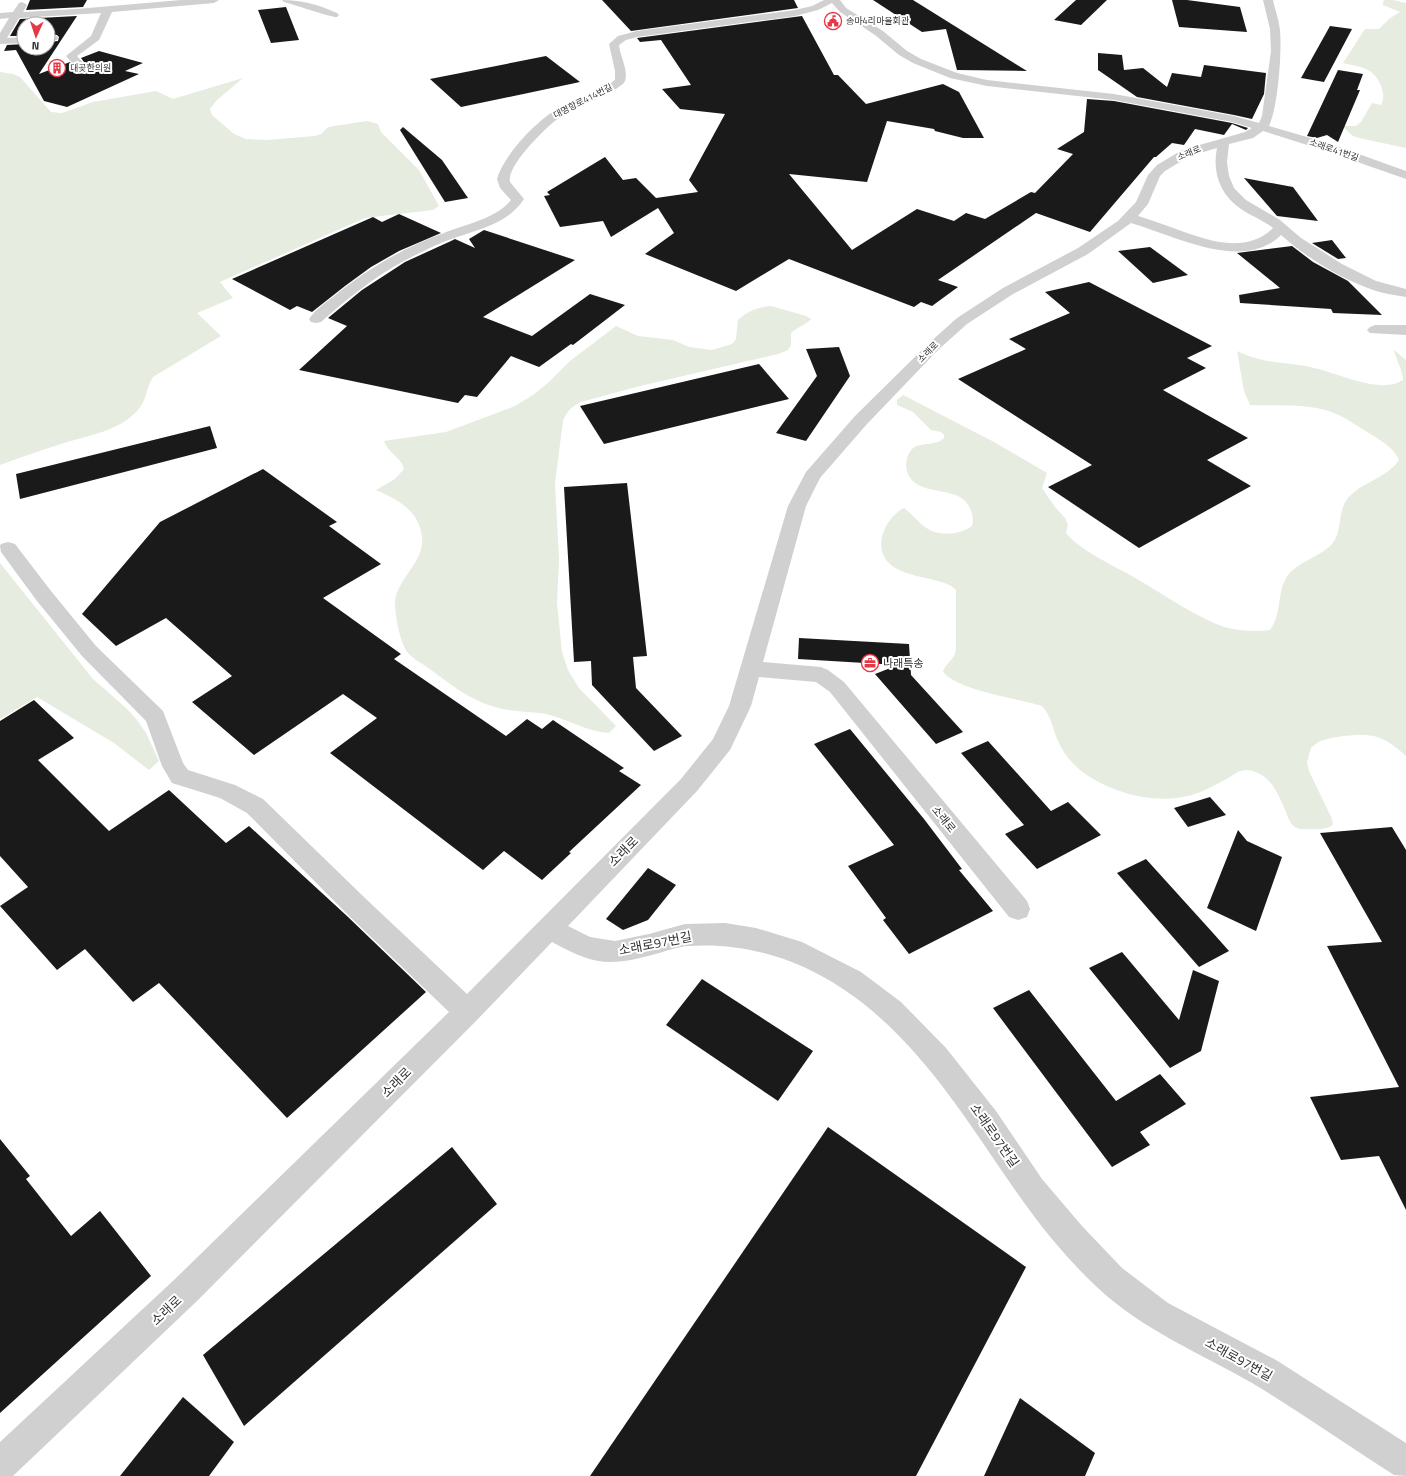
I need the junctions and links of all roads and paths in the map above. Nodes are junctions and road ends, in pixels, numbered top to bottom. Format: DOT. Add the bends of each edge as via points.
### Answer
graph roads {
  1 [pos="214,0"];
  2 [pos="287,0"];
  3 [pos="831,0"];
  4 [pos="835,0"];
  5 [pos="1268,0"];
  6 [pos="21,1"];
  7 [pos="108,9"];
  8 [pos="16,15"];
  9 [pos="334,15"];
  10 [pos="0,16"];
  11 [pos="8,28"];
  12 [pos="16,28"];
  13 [pos="16,40"];
  14 [pos="0,41"];
  15 [pos="84,70"];
  16 [pos="1262,127"];
  17 [pos="1224,142"];
  18 [pos="1406,175"];
  19 [pos="1129,218"];
  20 [pos="1281,228"];
  21 [pos="1406,293"];
  22 [pos="316,319"];
  23 [pos="1375,330"];
  24 [pos="1406,330"];
  25 [pos="8,548"];
  26 [pos="752,669"];
  27 [pos="1018,909"];
  28 [pos="548,928"];
  29 [pos="467,1012"];
  30 [pos="1406,1463"];
  31 [pos="0,1465"];
  1 -- 7 [label="street"];
  2 -- 9 [label="street"];
  3 -- 22 [label="street, 대명항로414번길" via="795,13 627,36 618,40 614,48 620,69 620,81 606,91 560,111 538,129 511,162 503,177 506,186 518,199 509,209 491,220 398,258 348,292"];
  4 -- 16 [label="street" via="843,10 879,33 903,53 954,76 987,83 1076,92 1152,104 1234,119"];
  5 -- 16 [label="street" via="1275,29 1276,50 1268,116"];
  6 -- 8 [label="street"];
  7 -- 8 [label="street"];
  7 -- 15 [label="street" via="95,38 71,56"];
  8 -- 10 [label="street"];
  8 -- 11 [label="street"];
  11 -- 12 [label="street"];
  11 -- 14 [label="street"];
  13 -- 14 [label="street"];
  16 -- 17 [label="street, 소래로" via="1249,135"];
  16 -- 18 [label="street, 소래로41번길"];
  17 -- 19 [label="street, 소래로" via="1186,153 1161,168 1154,175 1142,204"];
  17 -- 20 [label="street" via="1220,161 1231,194 1243,205"];
  19 -- 20 [label="street" via="1216,246 1260,244 1275,236"];
  19 -- 26 [label="street, 소래로" via="1083,251 1008,291 962,321 861,420 812,476 793,520"];
  20 -- 21 [label="street" via="1296,241 1365,281"];
  23 -- 24 [label="street"];
  25 -- 29 [label="street" via="89,651 155,717 173,766 180,777 227,791 255,806"];
  26 -- 27 [label="street, 소래로" via="821,675 837,687"];
  26 -- 28 [label="street, 소래로" via="740,706 722,744 689,785"];
  28 -- 29 [label="street, 소래로"];
  28 -- 30 [label="street, 소래로97번길" via="588,948 615,952 685,935 725,934 756,939 802,953 852,980 892,1011 936,1057 986,1120 1032,1189 1071,1237 1111,1279 1157,1314 1264,1372"];
  29 -- 31 [label="street, 소래로" via="186,1290"];
}
